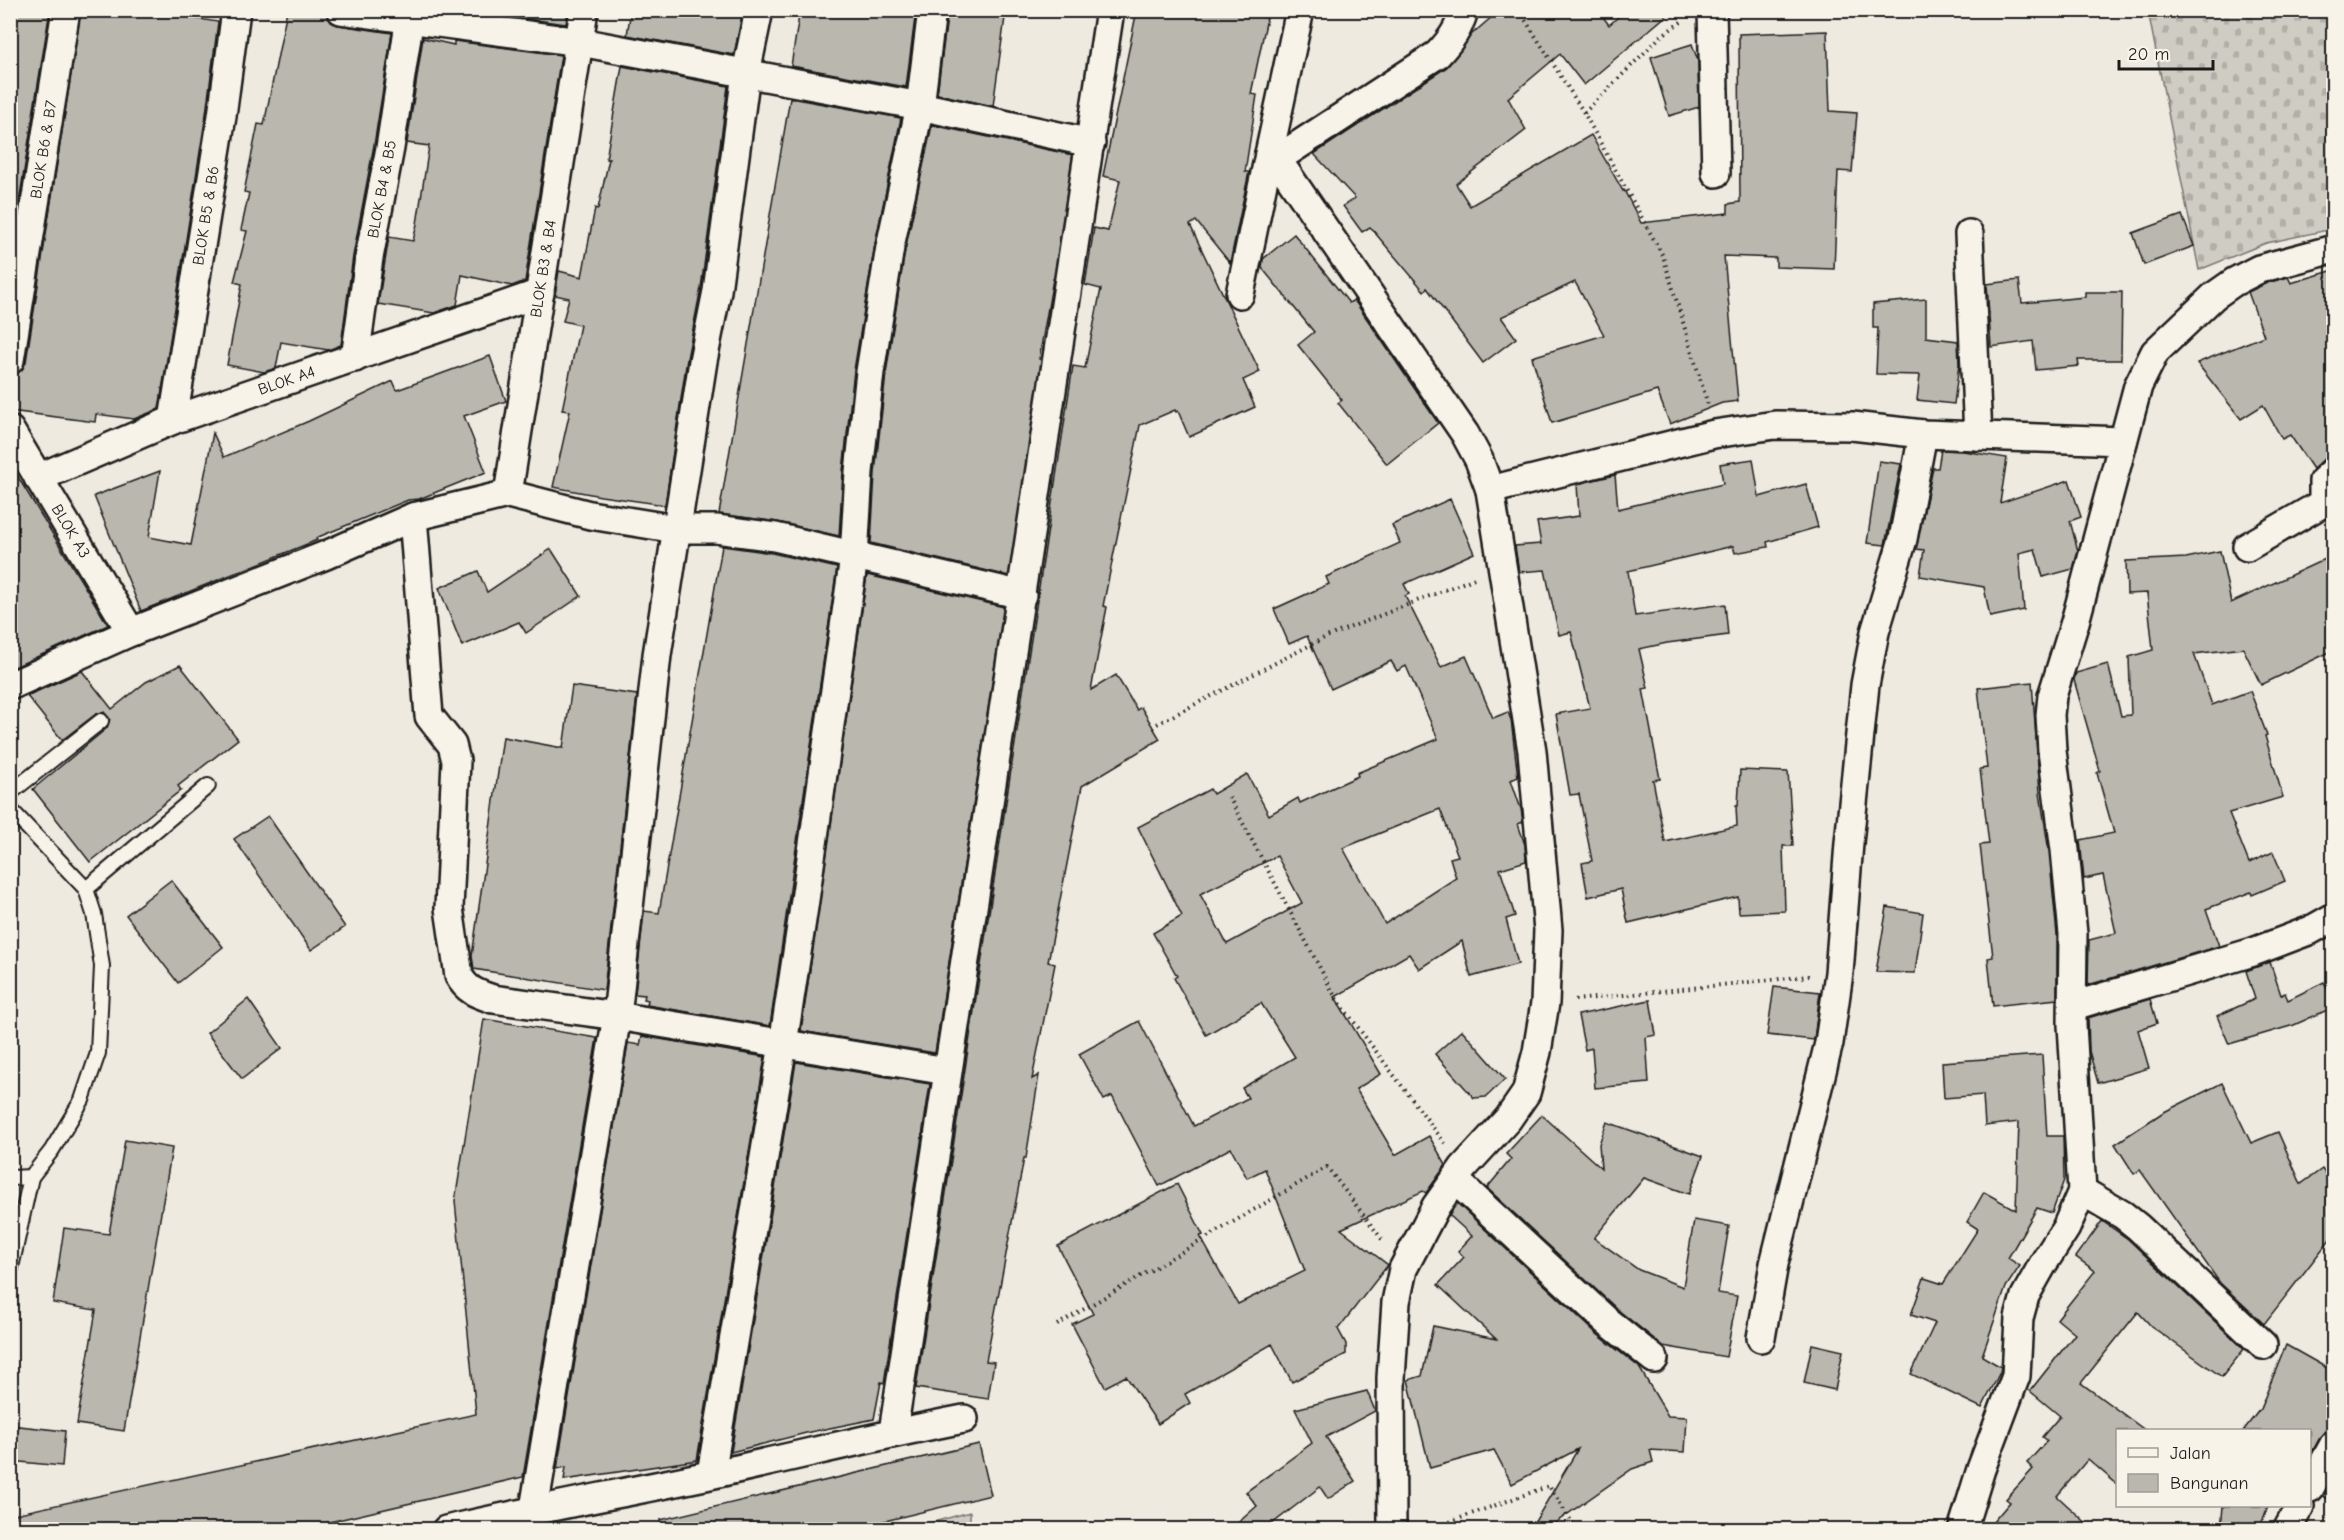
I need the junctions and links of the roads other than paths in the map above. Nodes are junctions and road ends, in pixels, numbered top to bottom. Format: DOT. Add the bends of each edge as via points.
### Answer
graph roads {
  1 [pos="66,10"];
  2 [pos="236,10"];
  3 [pos="341,10"];
  4 [pos="585,10"];
  5 [pos="759,10"];
  6 [pos="932,10"];
  7 [pos="1110,10"];
  8 [pos="1300,10"];
  9 [pos="1464,10"];
  10 [pos="1701,14"];
  11 [pos="410,15"];
  12 [pos="579,42"];
  13 [pos="746,74"];
  14 [pos="920,106"];
  15 [pos="1091,143"];
  16 [pos="1273,157"];
  17 [pos="1716,173"];
  18 [pos="1969,234"];
  19 [pos="2334,249"];
  20 [pos="540,293"];
  21 [pos="1240,294"];
  22 [pos="354,358"];
  23 [pos="10,360"];
  24 [pos="173,420"];
  25 [pos="10,430"];
  26 [pos="1923,434"];
  27 [pos="1978,436"];
  28 [pos="2123,441"];
  29 [pos="2334,471"];
  30 [pos="38,478"];
  31 [pos="1490,490"];
  32 [pos="508,494"];
  33 [pos="413,517"];
  34 [pos="676,529"];
  35 [pos="2247,547"];
  36 [pos="854,557"];
  37 [pos="1022,595"];
  38 [pos="131,632"];
  39 [pos="10,686"];
  40 [pos="101,721"];
  41 [pos="207,786"];
  42 [pos="10,793"];
  43 [pos="10,808"];
  44 [pos="86,889"];
  45 [pos="2334,916"];
  46 [pos="2073,1006"];
  47 [pos="617,1016"];
  48 [pos="783,1044"];
  49 [pos="947,1071"];
  50 [pos="1459,1174"];
  51 [pos="31,1176"];
  52 [pos="10,1178"];
  53 [pos="2082,1191"];
  54 [pos="10,1272"];
  55 [pos="1761,1338"];
  56 [pos="2263,1345"];
  57 [pos="1654,1359"];
  58 [pos="964,1419"];
  59 [pos="893,1432"];
  60 [pos="2334,1444"];
  61 [pos="711,1474"];
  62 [pos="2311,1486"];
  63 [pos="2299,1507"];
  64 [pos="534,1509"];
  65 [pos="446,1530"];
  66 [pos="1392,1530"];
  67 [pos="1962,1530"];
  68 [pos="2287,1530"];
  1 -- 23 [label="street, BLOK B6 & B7"];
  2 -- 24 [label="street, BLOK B5 & B6"];
  3 -- 11 [label="street"];
  4 -- 12 [label="street, BLOK B3 & B4"];
  5 -- 13 [label="street"];
  6 -- 14 [label="street"];
  7 -- 15 [label="street"];
  8 -- 16 [label="street"];
  9 -- 16 [label="street" via="1460,27 1438,54"];
  10 -- 17 [label="street"];
  11 -- 12 [label="street"];
  11 -- 22 [label="street, BLOK B4 & B5"];
  12 -- 13 [label="street"];
  12 -- 20 [label="street, BLOK B3 & B4"];
  13 -- 14 [label="street"];
  13 -- 34 [label="street" via="717,291"];
  14 -- 15 [label="street"];
  14 -- 36 [label="street" via="890,247 870,372"];
  15 -- 37 [label="street"];
  16 -- 21 [label="street"];
  16 -- 31 [label="street" via="1465,434"];
  18 -- 27 [label="street"];
  19 -- 28 [label="street" via="2259,269 2207,303 2155,352 2145,367"];
  20 -- 22 [label="street, BLOK A4"];
  20 -- 32 [label="street, BLOK B3 & B4"];
  22 -- 24 [label="street, BLOK A4"];
  24 -- 30 [label="street, BLOK A4"];
  25 -- 30 [label="street, BLOK A3"];
  26 -- 27 [label="street"];
  26 -- 31 [label="street" via="1852,426 1786,425 1714,434"];
  26 -- 55 [label="street" via="1903,539 1875,632 1865,685 1829,1043 1774,1264"];
  27 -- 28 [label="street"];
  28 -- 46 [label="street" via="2052,696 2052,751 2073,934"];
  29 -- 35 [label="street" via="2324,481 2324,503"];
  30 -- 38 [label="street, BLOK A3"];
  31 -- 50 [label="street" via="1532,751 1548,930 1545,1003 1538,1052 1526,1093"];
  32 -- 33 [label="street"];
  32 -- 34 [label="street" via="590,515"];
  33 -- 38 [label="street"];
  33 -- 47 [label="street" via="429,716 452,745 456,761 449,908 459,976 464,986 494,999"];
  34 -- 36 [label="street" via="716,529 775,537"];
  34 -- 47 [label="street" via="657,655"];
  36 -- 37 [label="street"];
  36 -- 48 [label="street"];
  37 -- 49 [label="street"];
  38 -- 39 [label="street"];
  40 -- 42 [label="lane"];
  41 -- 44 [label="lane"];
  43 -- 44 [label="lane"];
  44 -- 51 [label="lane" via="102,966 98,1053 78,1107"];
  45 -- 46 [label="street" via="2311,930 2253,952"];
  46 -- 53 [label="street"];
  47 -- 48 [label="street"];
  47 -- 64 [label="street"];
  48 -- 49 [label="street"];
  48 -- 61 [label="street"];
  49 -- 59 [label="street"];
  50 -- 57 [label="street" via="1608,1322"];
  50 -- 66 [label="street" via="1436,1206 1403,1269 1396,1302 1391,1378"];
  51 -- 52 [label="lane"];
  51 -- 54 [label="lane"];
  53 -- 56 [label="street" via="2138,1227"];
  53 -- 67 [label="street" via="2066,1228 2025,1296 2019,1318 2016,1376"];
  58 -- 59 [label="street"];
  59 -- 61 [label="street"];
  60 -- 62 [label="street"];
  61 -- 64 [label="street"];
  63 -- 68 [label="street"];
  64 -- 65 [label="street"];
}
